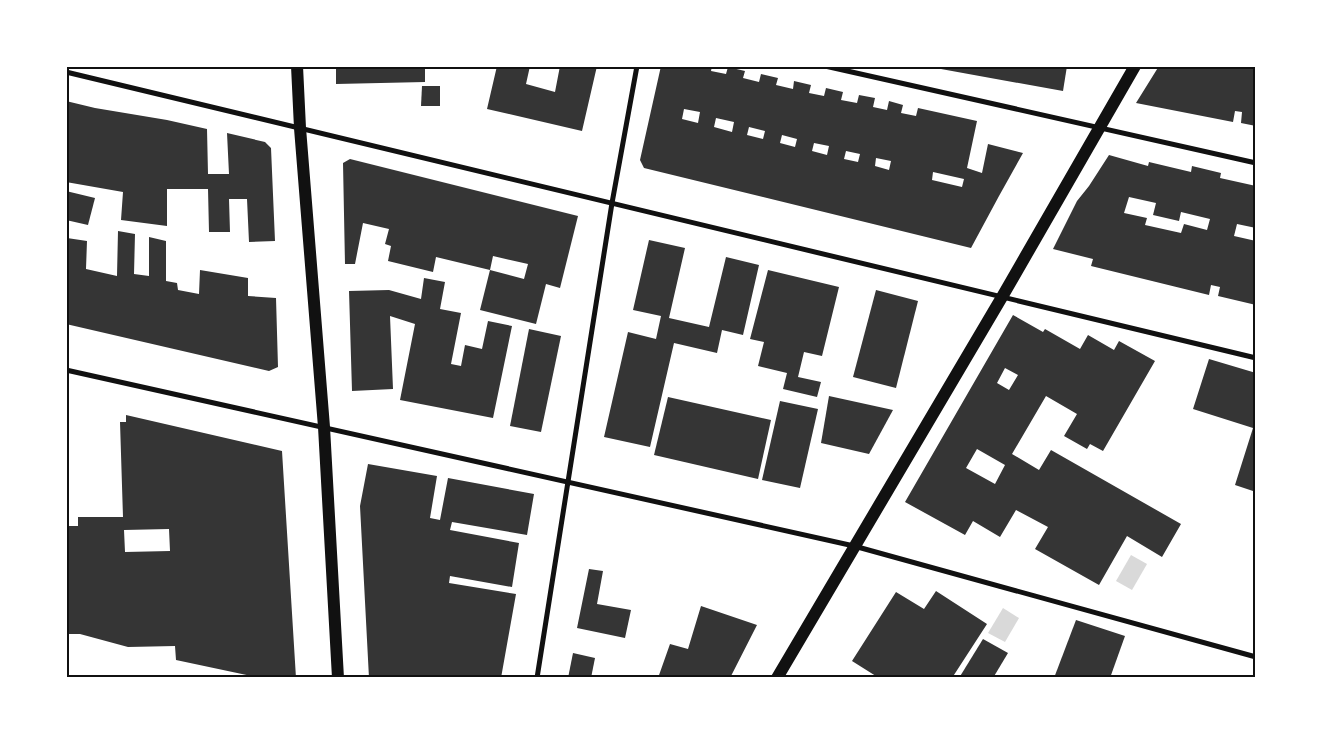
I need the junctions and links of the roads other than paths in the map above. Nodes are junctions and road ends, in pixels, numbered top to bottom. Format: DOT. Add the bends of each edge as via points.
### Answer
graph roads {
  1 [pos="297,66"];
  2 [pos="637,66"];
  3 [pos="825,66"];
  4 [pos="1135,66"];
  5 [pos="66,72"];
  6 [pos="300,128"];
  7 [pos="1099,128"];
  8 [pos="1256,163"];
  9 [pos="612,203"];
  10 [pos="1002,296"];
  11 [pos="1256,358"];
  12 [pos="66,370"];
  13 [pos="324,427"];
  14 [pos="569,482"];
  15 [pos="854,546"];
  16 [pos="1256,657"];
  17 [pos="338,678"];
  18 [pos="537,678"];
  19 [pos="777,678"];
  1 -- 6 [label="main road"];
  2 -- 9 [label="street"];
  3 -- 7 [label="street"];
  4 -- 7 [label="main road"];
  5 -- 6 [label="street"];
  6 -- 9 [label="street"];
  6 -- 13 [label="main road"];
  7 -- 8 [label="street"];
  7 -- 10 [label="main road"];
  9 -- 10 [label="street"];
  9 -- 14 [label="street"];
  10 -- 11 [label="street"];
  10 -- 15 [label="main road"];
  12 -- 13 [label="street"];
  13 -- 14 [label="street"];
  13 -- 17 [label="main road"];
  14 -- 15 [label="street"];
  14 -- 18 [label="street"];
  15 -- 16 [label="street"];
  15 -- 19 [label="main road"];
}
